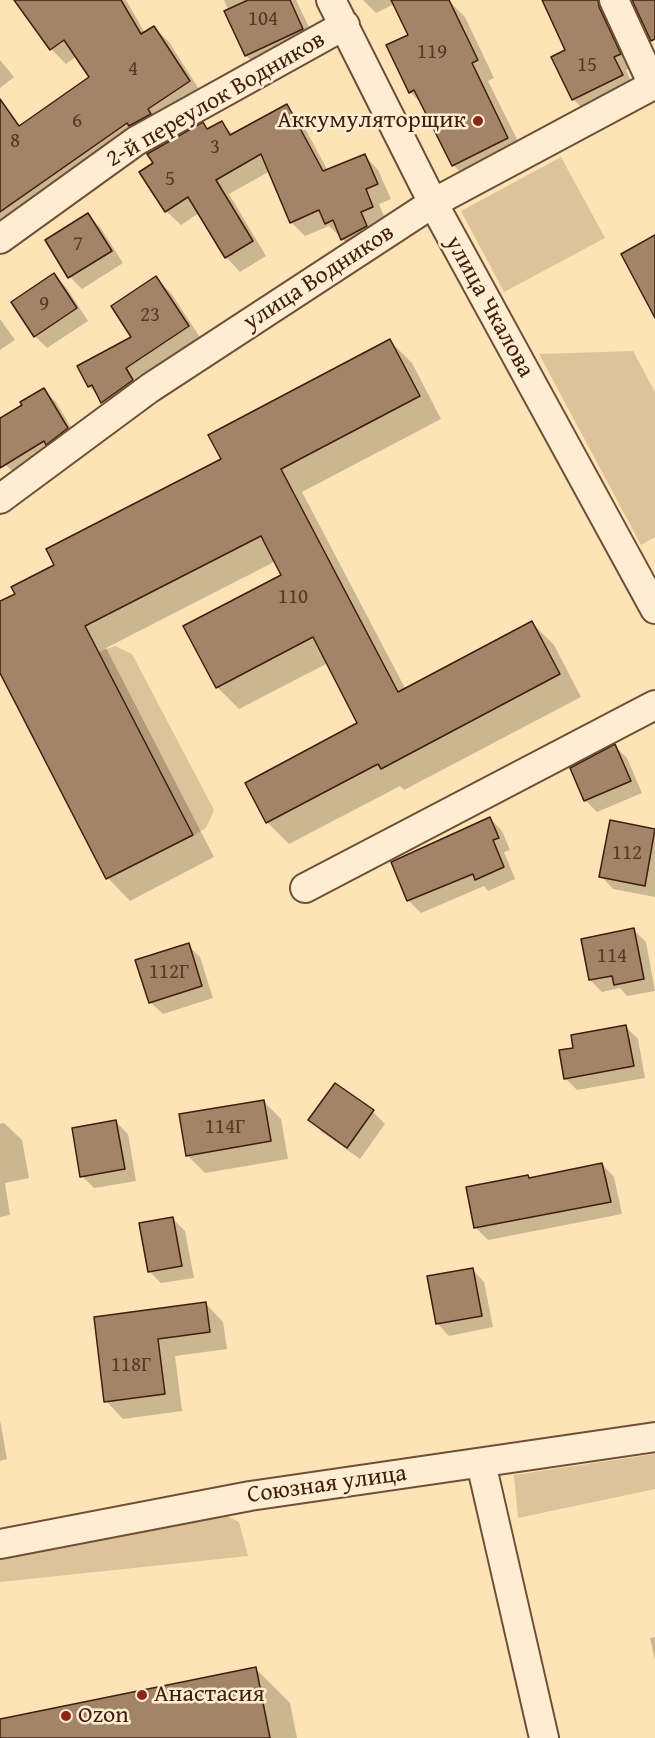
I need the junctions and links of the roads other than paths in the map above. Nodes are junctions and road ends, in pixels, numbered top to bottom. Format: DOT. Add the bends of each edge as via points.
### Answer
graph roads {
  1 [pos="331,0"];
  2 [pos="614,0"];
  3 [pos="345,26"];
  4 [pos="654,85"];
  5 [pos="433,203"];
  6 [pos="0,239"];
  7 [pos="0,499"];
  8 [pos="655,609"];
  9 [pos="655,705"];
  10 [pos="305,888"];
  11 [pos="655,1437"];
  12 [pos="481,1463"];
  13 [pos="0,1544"];
  14 [pos="544,1738"];
  1 -- 3 [label="street, улица Чкалова"];
  2 -- 4 [label="street"];
  3 -- 5 [label="street, улица Чкалова"];
  3 -- 6 [label="street, 2-й переулок Водников" via="136,141"];
  4 -- 5 [label="street, улица Водников"];
  5 -- 7 [label="street, улица Водников" via="150,388"];
  5 -- 8 [label="street, улица Чкалова"];
  9 -- 10 [label="street"];
  11 -- 12 [label="street, Союзная улица"];
  12 -- 13 [label="street, Союзная улица" via="250,1496"];
  12 -- 14 [label="street"];
}
